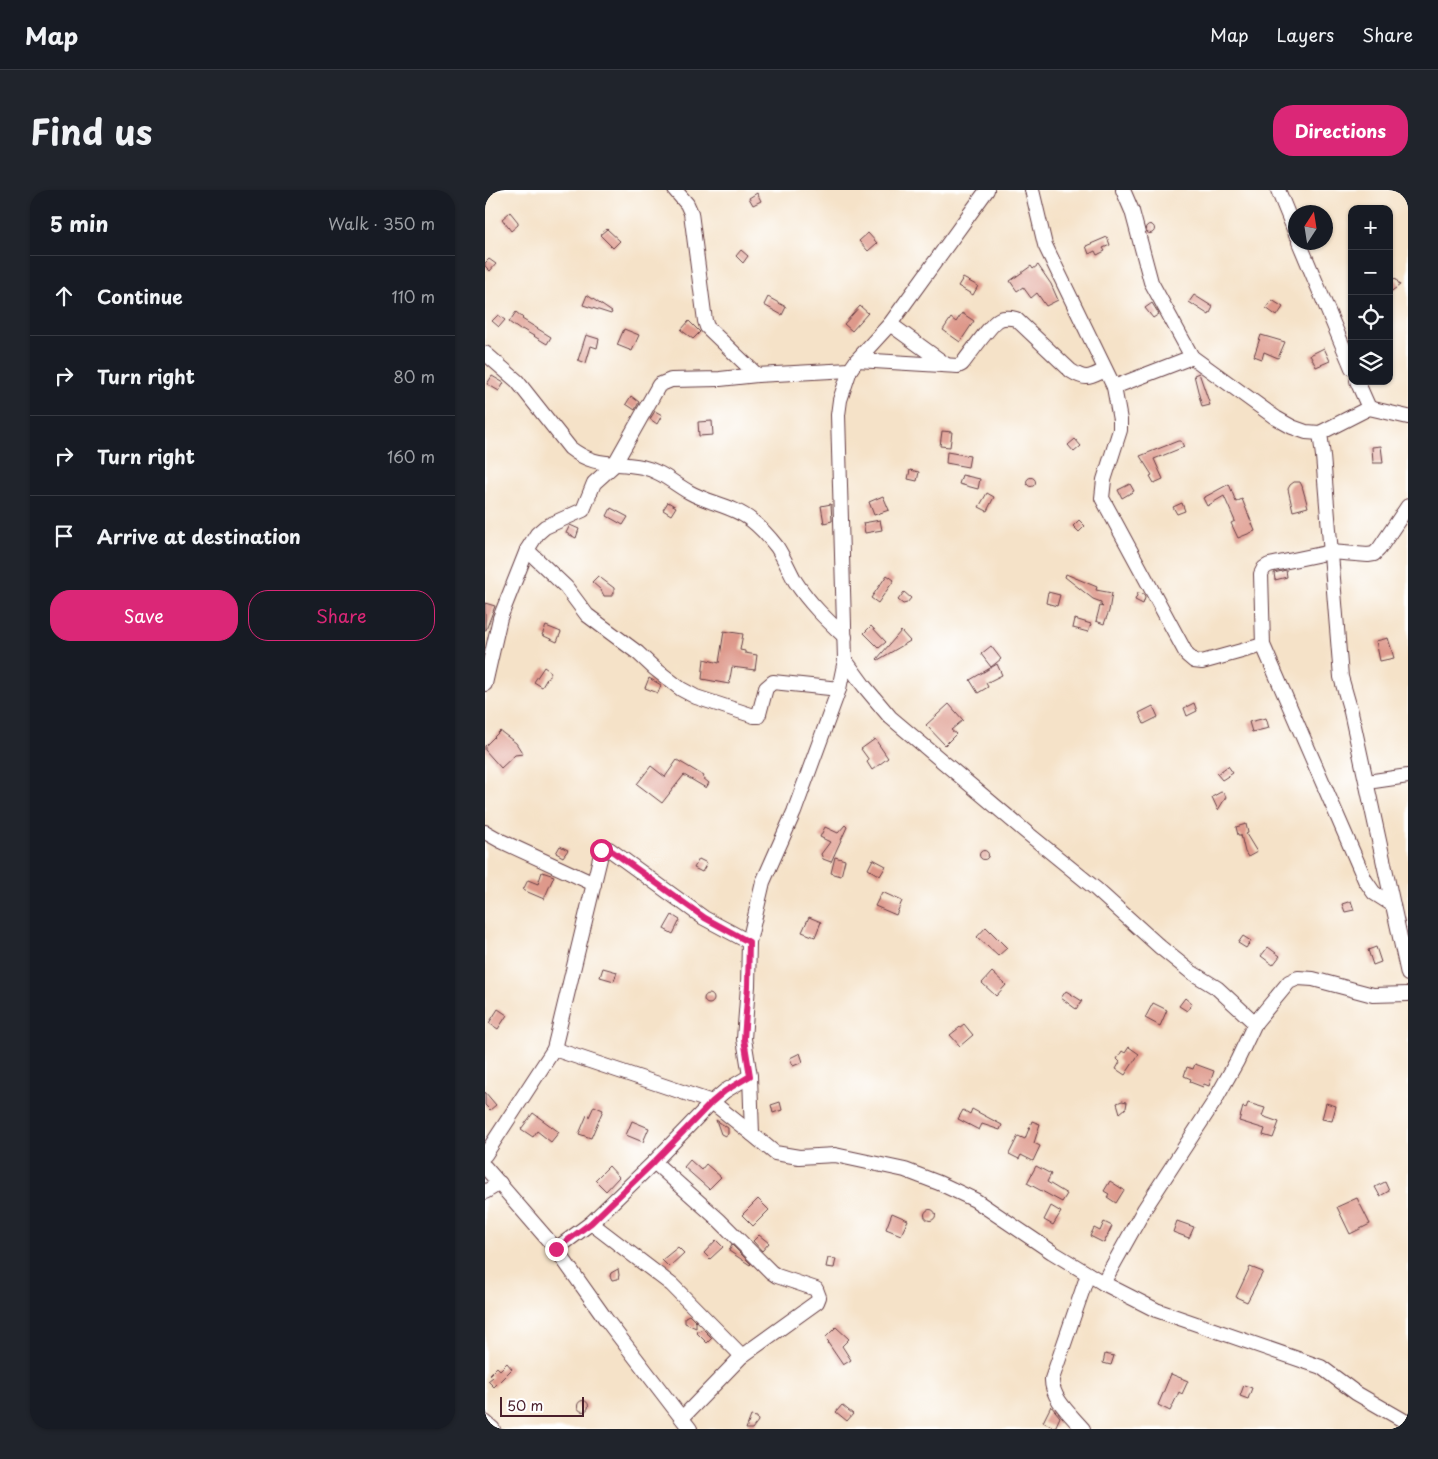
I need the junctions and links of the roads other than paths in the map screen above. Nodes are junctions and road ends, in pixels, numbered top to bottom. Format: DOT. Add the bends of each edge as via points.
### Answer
graph roads {
  1 [pos="675,190"];
  2 [pos="987,190"];
  3 [pos="1032,190"];
  4 [pos="1123,190"];
  5 [pos="1277,190"];
  6 [pos="1288,217"];
  7 [pos="1302,250"];
  8 [pos="891,324"];
  9 [pos="485,353"];
  10 [pos="1192,357"];
  11 [pos="1348,358"];
  12 [pos="946,364"];
  13 [pos="853,365"];
  14 [pos="1105,370"];
  15 [pos="757,375"];
  16 [pos="1359,385"];
  17 [pos="1114,387"];
  18 [pos="1369,408"];
  19 [pos="1408,417"];
  20 [pos="1320,433"];
  21 [pos="614,465"];
  22 [pos="1408,506"];
  23 [pos="527,550"];
  24 [pos="1331,552"];
  25 [pos="845,637"];
  26 [pos="1263,645"];
  27 [pos="845,660"];
  28 [pos="485,684"];
  29 [pos="839,689"];
  30 [pos="1408,776"];
  31 [pos="1367,782"];
  32 [pos="485,832"];
  33 [pos="594,884"];
  34 [pos="1393,905"];
  35 [pos="749,942"];
  36 [pos="1408,974"];
  37 [pos="1408,994"];
  38 [pos="1255,1023"];
  39 [pos="554,1049"];
  40 [pos="750,1076"];
  41 [pos="712,1102"];
  42 [pos="752,1134"];
  43 [pos="485,1155"];
  44 [pos="654,1162"];
  45 [pos="485,1167"];
  46 [pos="500,1183"];
  47 [pos="485,1192"];
  48 [pos="591,1223"];
  49 [pos="556,1249"];
  50 [pos="1088,1274"];
  51 [pos="1103,1283"];
  52 [pos="742,1356"];
  53 [pos="485,1422"];
  54 [pos="1408,1423"];
  55 [pos="686,1424"];
  56 [pos="493,1429"];
  57 [pos="1083,1429"];
  1 -- 15 [label="street" via="691,213 707,327"];
  2 -- 8 [label="street"];
  3 -- 14 [label="street" via="1045,245"];
  4 -- 10 [label="street" via="1151,282"];
  5 -- 6 [label="street"];
  7 -- 11 [label="street"];
  8 -- 12 [label="street"];
  8 -- 13 [label="street"];
  9 -- 21 [label="street" via="517,381 571,448 587,459"];
  10 -- 17 [label="street"];
  10 -- 20 [label="street" via="1275,418 1306,432"];
  12 -- 13 [label="street"];
  12 -- 14 [label="street" via="962,364 1001,318 1009,318 1016,319 1080,376 1089,378"];
  13 -- 15 [label="street"];
  13 -- 25 [label="street" via="838,414"];
  14 -- 17 [label="street"];
  15 -- 21 [label="street" via="671,380 659,385"];
  16 -- 18 [label="street"];
  17 -- 26 [label="street" via="1121,430 1102,498 1187,655 1202,662"];
  18 -- 19 [label="street"];
  18 -- 20 [label="street"];
  20 -- 24 [label="street"];
  21 -- 23 [label="street" via="595,483 583,510 545,527"];
  21 -- 25 [label="street" via="643,467 663,475 689,492 751,519 777,548 815,608"];
  22 -- 24 [label="street" via="1374,554"];
  23 -- 28 [label="street" via="500,618"];
  23 -- 29 [label="street" via="567,587 587,615 674,684 696,697 758,716 767,688 773,682"];
  24 -- 26 [label="street" via="1264,568 1261,574"];
  24 -- 31 [label="street" via="1341,677"];
  25 -- 27 [label="street"];
  26 -- 34 [label="street" via="1365,880 1374,892"];
  27 -- 29 [label="street"];
  27 -- 38 [label="street" via="903,728 1096,889 1160,947 1217,988"];
  29 -- 35 [label="street" via="794,812 763,882"];
  30 -- 31 [label="street"];
  31 -- 34 [label="street"];
  32 -- 33 [label="street"];
  33 -- 35 [label="street" via="601,850 609,849 705,918"];
  33 -- 39 [label="street"];
  34 -- 36 [label="street"];
  35 -- 40 [label="street" via="744,1039"];
  37 -- 38 [label="street" via="1373,995 1298,978 1289,982"];
  38 -- 51 [label="street" via="1214,1102 1145,1208"];
  39 -- 41 [label="street"];
  39 -- 43 [label="street"];
  40 -- 41 [label="street"];
  40 -- 42 [label="street"];
  41 -- 42 [label="street"];
  41 -- 44 [label="street"];
  42 -- 50 [label="street" via="775,1153 799,1157 835,1154 905,1170 939,1183 975,1200"];
  44 -- 48 [label="street"];
  44 -- 52 [label="street" via="771,1272 818,1292 817,1302"];
  45 -- 46 [label="street"];
  46 -- 47 [label="street"];
  46 -- 49 [label="street"];
  48 -- 49 [label="street"];
  48 -- 52 [label="street" via="672,1285"];
  49 -- 55 [label="street"];
  50 -- 51 [label="street"];
  50 -- 57 [label="street" via="1052,1379 1056,1395"];
  51 -- 54 [label="street" via="1156,1310 1321,1368"];
  52 -- 55 [label="street"];
  53 -- 56 [label="street"];
}
